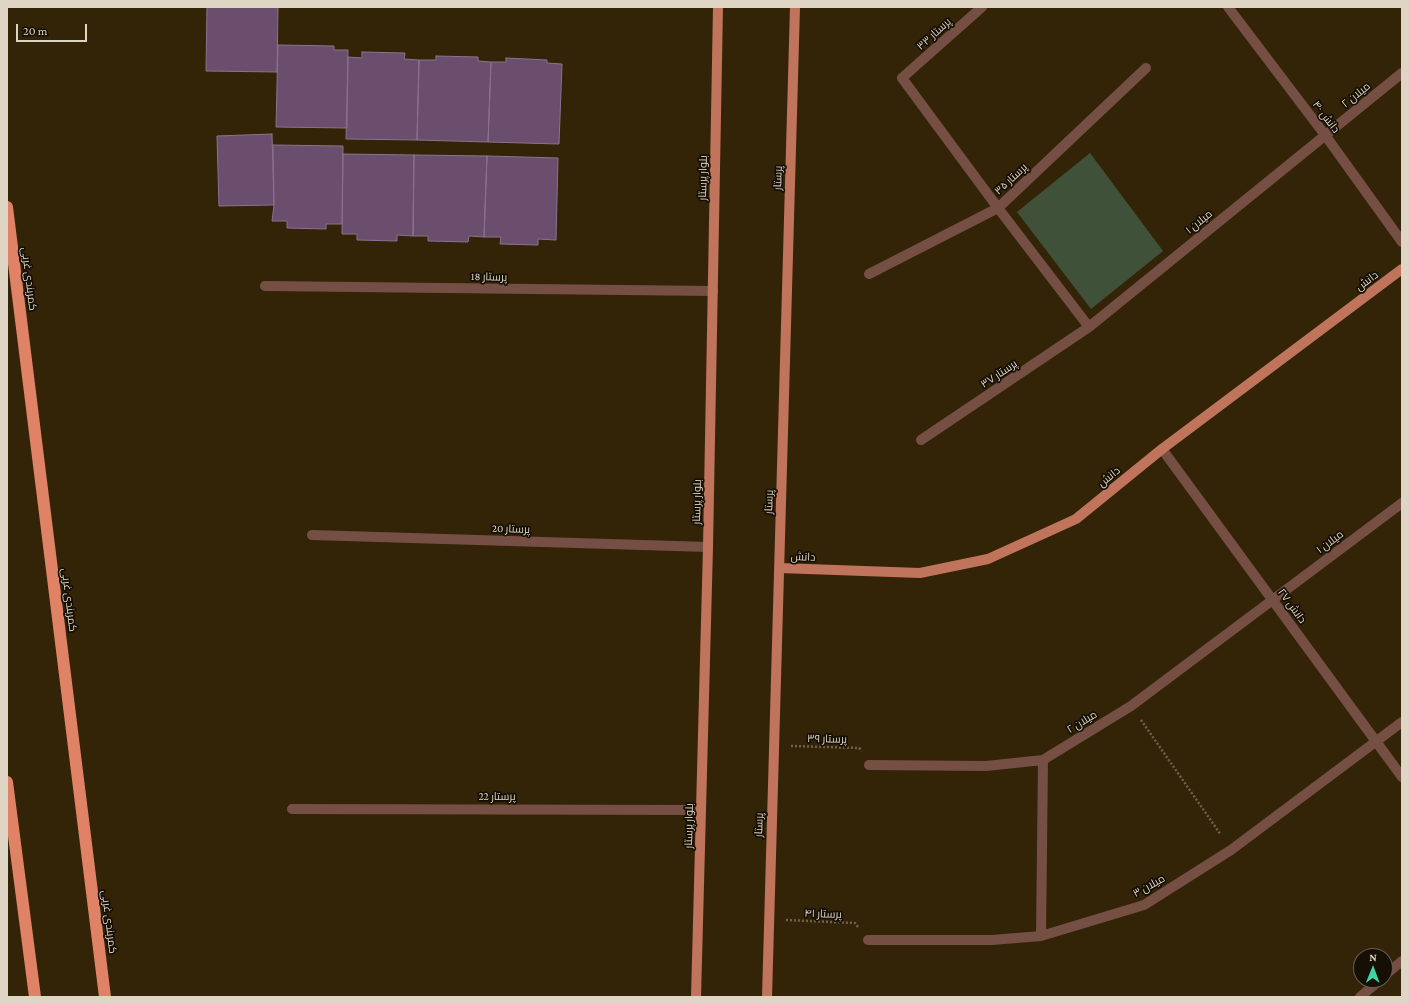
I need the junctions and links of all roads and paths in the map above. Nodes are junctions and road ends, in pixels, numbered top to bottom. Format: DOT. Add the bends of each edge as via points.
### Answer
graph roads {
  1 [pos="718,7"];
  2 [pos="796,7"];
  3 [pos="982,7"];
  4 [pos="1228,7"];
  5 [pos="1146,68"];
  6 [pos="1402,73"];
  7 [pos="1325,135"];
  8 [pos="7,207"];
  9 [pos="998,208"];
  10 [pos="1402,242"];
  11 [pos="1402,269"];
  12 [pos="869,274"];
  13 [pos="265,286"];
  14 [pos="713,291"];
  15 [pos="1089,327"];
  16 [pos="921,440"];
  17 [pos="1162,449"];
  18 [pos="1402,503"];
  19 [pos="312,535"];
  20 [pos="708,547"];
  21 [pos="779,568"];
  22 [pos="1273,600"];
  23 [pos="1131,706"];
  24 [pos="1402,722"];
  25 [pos="1376,741"];
  26 [pos="774,746"];
  27 [pos="1044,760"];
  28 [pos="869,765"];
  29 [pos="1402,777"];
  30 [pos="7,782"];
  31 [pos="292,809"];
  32 [pos="701,810"];
  33 [pos="1231,850"];
  34 [pos="769,920"];
  35 [pos="1041,936"];
  36 [pos="868,940"];
  37 [pos="1402,961"];
  38 [pos="1393,968"];
  39 [pos="1371,988"];
  40 [pos="35,997"];
  41 [pos="105,997"];
  42 [pos="696,997"];
  43 [pos="767,997"];
  44 [pos="1360,997"];
  1 -- 14 [label="main road, بلوار پرستار"];
  2 -- 21 [label="main road, پرستار"];
  3 -- 9 [label="street, پرستار ۳۳" via="902,78"];
  4 -- 7 [label="street, دانش ۴۰"];
  5 -- 9 [label="street, پرستار ۳۵"];
  6 -- 7 [label="street, میلان ۲"];
  7 -- 10 [label="street, دانش ۴۰"];
  7 -- 15 [label="street, میلان ۱"];
  8 -- 41 [label="highway, کمربندی غربی"];
  9 -- 12 [label="street, پرستار ۳۵"];
  9 -- 15 [label="street"];
  11 -- 17 [label="main road, دانش"];
  13 -- 14 [label="street, پرستار 18"];
  14 -- 20 [label="main road, بلوار پرستار"];
  15 -- 16 [label="street, پرستار ۳۷"];
  17 -- 21 [label="main road, دانش" via="1076,519 988,559 920,573"];
  17 -- 22 [label="street, دانش ۲۷"];
  18 -- 22 [label="street, میلان ۱"];
  19 -- 20 [label="street, پرستار 20"];
  20 -- 32 [label="main road, بلوار پرستار"];
  21 -- 26 [label="main road, پرستار"];
  22 -- 23 [label="street, میلان ۲"];
  22 -- 25 [label="street, دانش ۲۷"];
  23 -- 27 [label="street, میلان ۲"];
  23 -- 33 [label="path"];
  24 -- 25 [label="street, میلان ۳"];
  25 -- 29 [label="street, دانش ۲۷"];
  25 -- 33 [label="street, میلان ۳"];
  26 -- 28 [label="path, پرستار ۳۹" via="859,748"];
  26 -- 34 [label="main road, پرستار"];
  27 -- 28 [label="street, میلان ۲" via="986,766"];
  27 -- 35 [label="street"];
  30 -- 40 [label="highway"];
  31 -- 32 [label="street, پرستار 22"];
  32 -- 42 [label="main road, بلوار پرستار"];
  33 -- 35 [label="street, میلان ۳" via="1144,905"];
  34 -- 36 [label="path, پرستار ۴۱" via="855,923"];
  34 -- 43 [label="main road, پرستار"];
  35 -- 36 [label="street, میلان ۳" via="992,940"];
  37 -- 38 [label="street"];
  39 -- 44 [label="street"];
}
